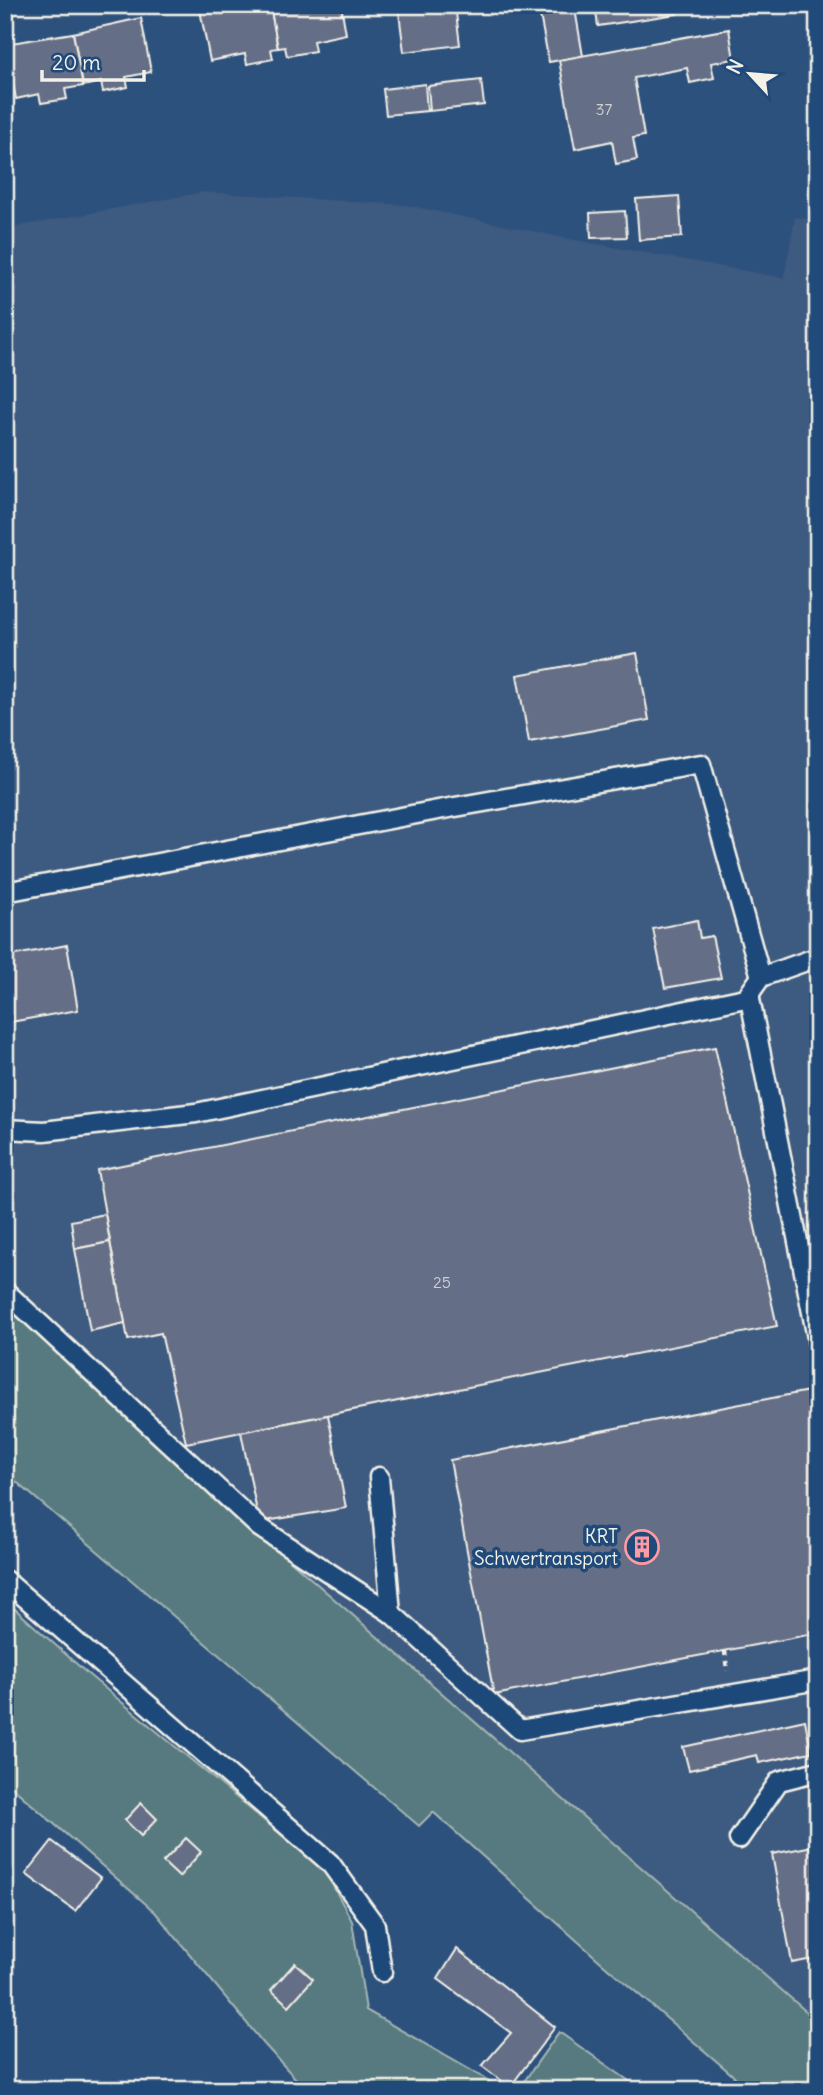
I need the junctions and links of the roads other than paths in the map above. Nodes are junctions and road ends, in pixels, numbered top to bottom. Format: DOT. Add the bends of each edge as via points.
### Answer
graph roads {
  1 [pos="5,892"];
  2 [pos="818,957"];
  3 [pos="761,976"];
  4 [pos="750,997"];
  5 [pos="5,1129"];
  6 [pos="5,1291"];
  7 [pos="818,1343"];
  8 [pos="379,1477"];
  9 [pos="5,1580"];
  10 [pos="391,1613"];
  11 [pos="818,1680"];
  12 [pos="818,1770"];
  13 [pos="739,1839"];
  14 [pos="382,1972"];
  1 -- 3 [label="lane" via="701,764"];
  2 -- 3 [label="lane"];
  3 -- 4 [label="lane"];
  4 -- 5 [label="lane" via="196,1113 44,1131"];
  4 -- 7 [label="lane"];
  6 -- 10 [label="lane" via="259,1527"];
  8 -- 10 [label="lane"];
  9 -- 14 [label="lane" via="330,1863 375,1925"];
  10 -- 11 [label="lane" via="520,1730"];
  12 -- 13 [label="lane" via="779,1781"];
}
